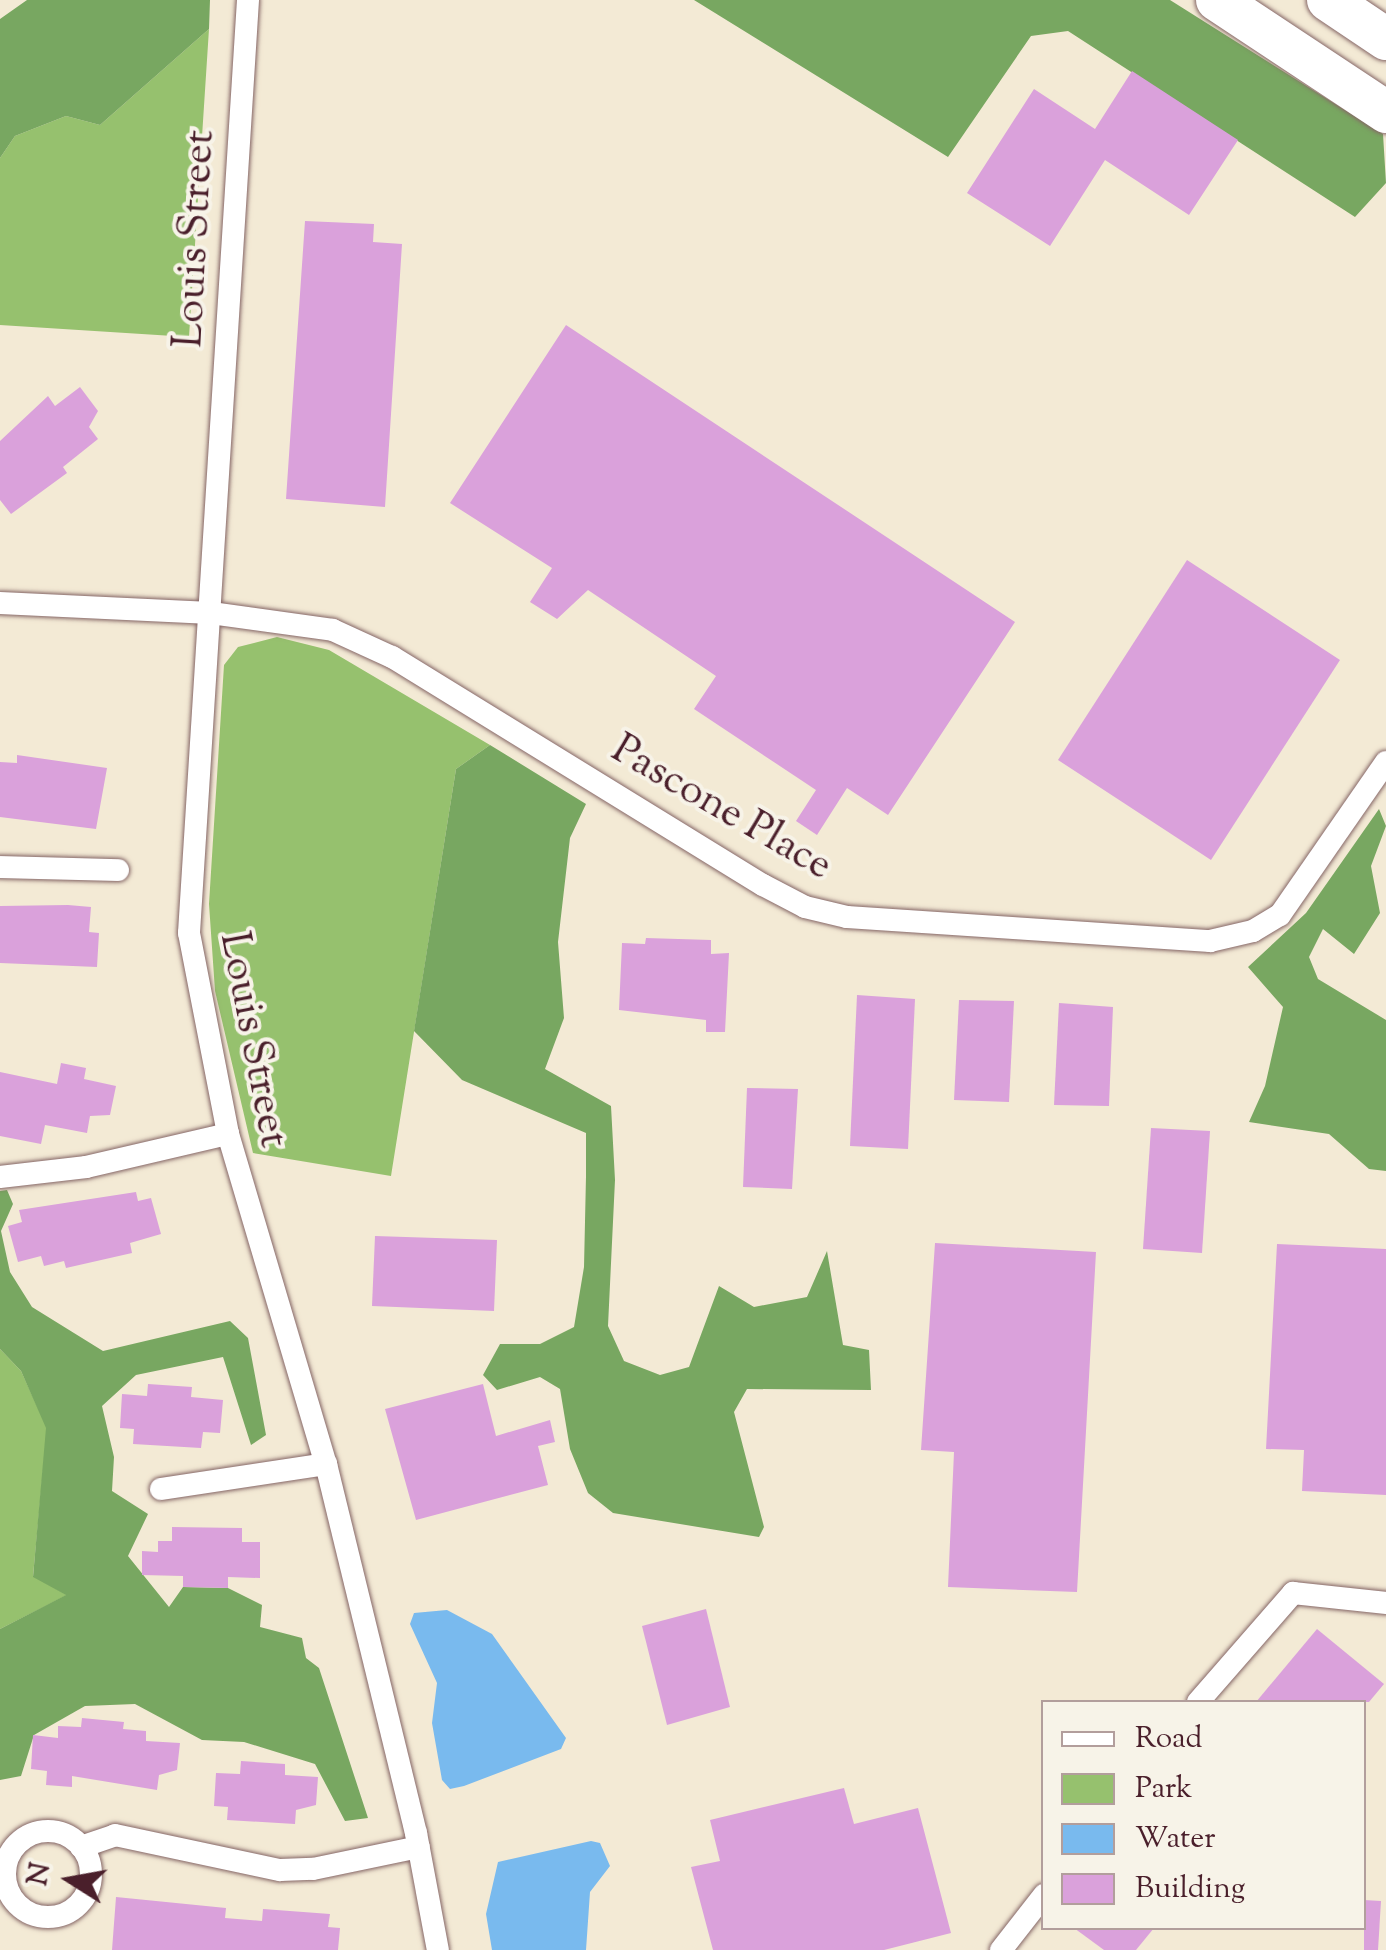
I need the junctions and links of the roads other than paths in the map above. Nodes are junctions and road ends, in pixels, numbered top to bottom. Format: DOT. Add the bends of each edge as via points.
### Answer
graph roads {
  1 [pos="248,0"];
  2 [pos="1217,0"];
  3 [pos="1328,0"];
  4 [pos="1386,39"];
  5 [pos="1386,112"];
  6 [pos="0,603"];
  7 [pos="211,613"];
  8 [pos="1386,762"];
  9 [pos="0,867"];
  10 [pos="118,870"];
  11 [pos="228,1134"];
  12 [pos="0,1177"];
  13 [pos="326,1464"];
  14 [pos="162,1489"];
  15 [pos="1386,1603"];
  16 [pos="1200,1700"];
  17 [pos="82,1847"];
  18 [pos="419,1847"];
  19 [pos="1041,1899"];
  20 [pos="438,1950"];
  21 [pos="1002,1950"];
  1 -- 7 [label="street, Louis Street"];
  2 -- 5 [label="highway"];
  3 -- 4 [label="highway"];
  6 -- 7 [label="street, Pascone Place"];
  7 -- 8 [label="street, Pascone Place" via="333,630 392,656 763,885 806,908 847,917 1210,941 1252,931 1280,915"];
  7 -- 11 [label="street, Louis Street" via="189,933"];
  9 -- 10 [label="street"];
  11 -- 12 [label="street" via="86,1167"];
  11 -- 13 [label="street, Louis Street"];
  13 -- 14 [label="street"];
  13 -- 18 [label="street, Louis Street"];
  15 -- 16 [label="street" via="1293,1593"];
  17 -- 18 [label="street" via="115,1835 249,1866 312,1870"];
  18 -- 20 [label="street, Louis Street"];
  19 -- 21 [label="street"];
}
